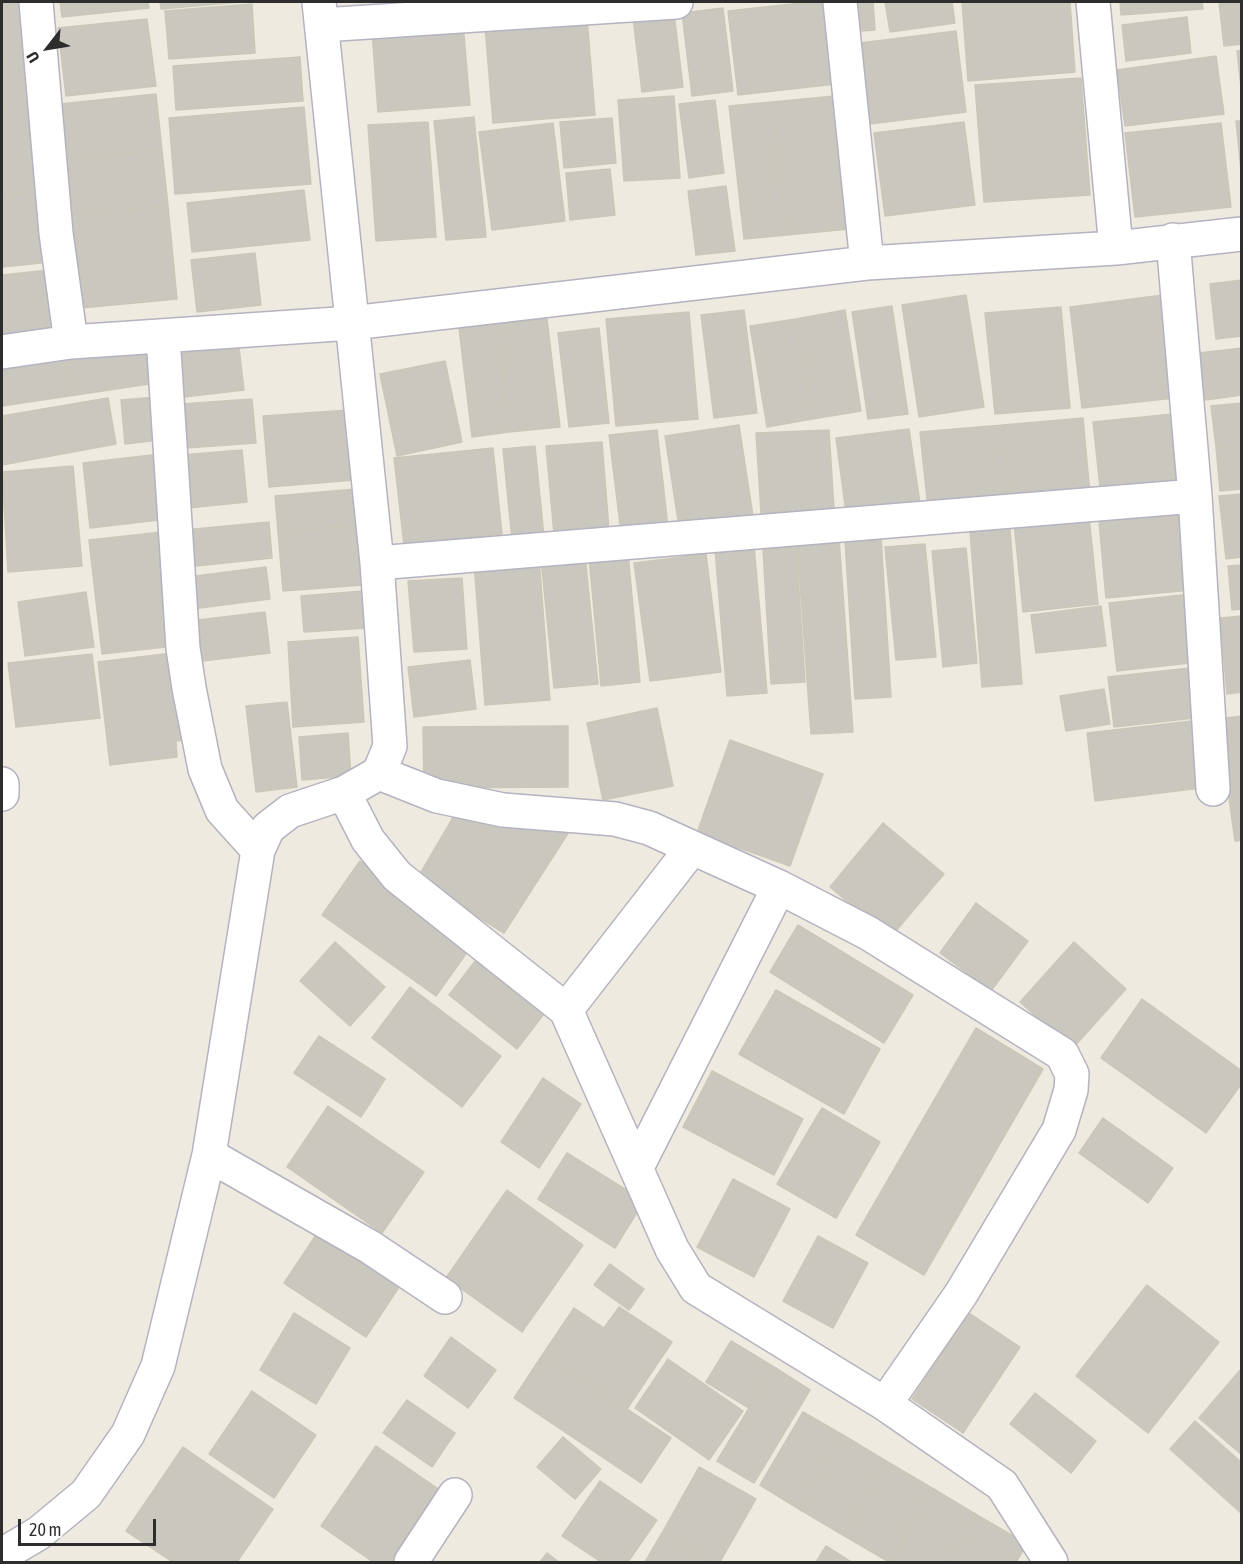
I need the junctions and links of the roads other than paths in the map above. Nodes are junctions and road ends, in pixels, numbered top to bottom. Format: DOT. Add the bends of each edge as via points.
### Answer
graph roads {
  1 [pos="36,2"];
  2 [pos="676,2"];
  3 [pos="840,2"];
  4 [pos="1093,2"];
  5 [pos="611,4"];
  6 [pos="320,13"];
  7 [pos="1242,234"];
  8 [pos="1173,240"];
  9 [pos="1116,248"];
  10 [pos="867,263"];
  11 [pos="352,323"];
  12 [pos="163,336"];
  13 [pos="71,342"];
  14 [pos="2,351"];
  15 [pos="1195,496"];
  16 [pos="377,563"];
  17 [pos="379,773"];
  18 [pos="2,784"];
  19 [pos="1213,789"];
  20 [pos="344,793"];
  21 [pos="2,794"];
  22 [pos="692,848"];
  23 [pos="258,850"];
  24 [pos="779,887"];
  25 [pos="566,1010"];
  26 [pos="209,1155"];
  27 [pos="637,1167"];
  28 [pos="446,1297"];
  29 [pos="885,1404"];
  30 [pos="455,1495"];
  31 [pos="2,1555"];
  32 [pos="411,1563"];
  33 [pos="1050,1563"];
  1 -- 13 [label="street" via="56,233"];
  2 -- 5 [label="street"];
  3 -- 10 [label="street"];
  4 -- 9 [label="street"];
  5 -- 6 [label="street"];
  6 -- 11 [label="street"];
  7 -- 8 [label="street"];
  8 -- 9 [label="street"];
  8 -- 15 [label="street"];
  9 -- 10 [label="street"];
  10 -- 11 [label="street"];
  11 -- 12 [label="street"];
  11 -- 16 [label="street"];
  12 -- 13 [label="street"];
  12 -- 23 [label="street" via="183,648 189,688 205,769 222,810"];
  13 -- 14 [label="street"];
  15 -- 16 [label="street"];
  15 -- 19 [label="street"];
  16 -- 17 [label="street" via="390,746"];
  17 -- 20 [label="street"];
  17 -- 22 [label="street" via="437,796 503,810 615,819 649,828"];
  18 -- 21 [label="street"];
  20 -- 23 [label="street" via="290,811 268,828"];
  20 -- 25 [label="street" via="368,840 397,876"];
  22 -- 24 [label="street"];
  22 -- 25 [label="street"];
  23 -- 26 [label="street"];
  24 -- 27 [label="street"];
  24 -- 29 [label="street" via="868,933 1062,1054 1072,1074 1059,1130 961,1294"];
  25 -- 27 [label="street"];
  26 -- 28 [label="street" via="370,1247"];
  26 -- 31 [label="street" via="158,1366 128,1434 86,1494 39,1533"];
  27 -- 29 [label="street" via="672,1249 696,1288"];
  29 -- 33 [label="street" via="1002,1485"];
  30 -- 32 [label="street"];
}
